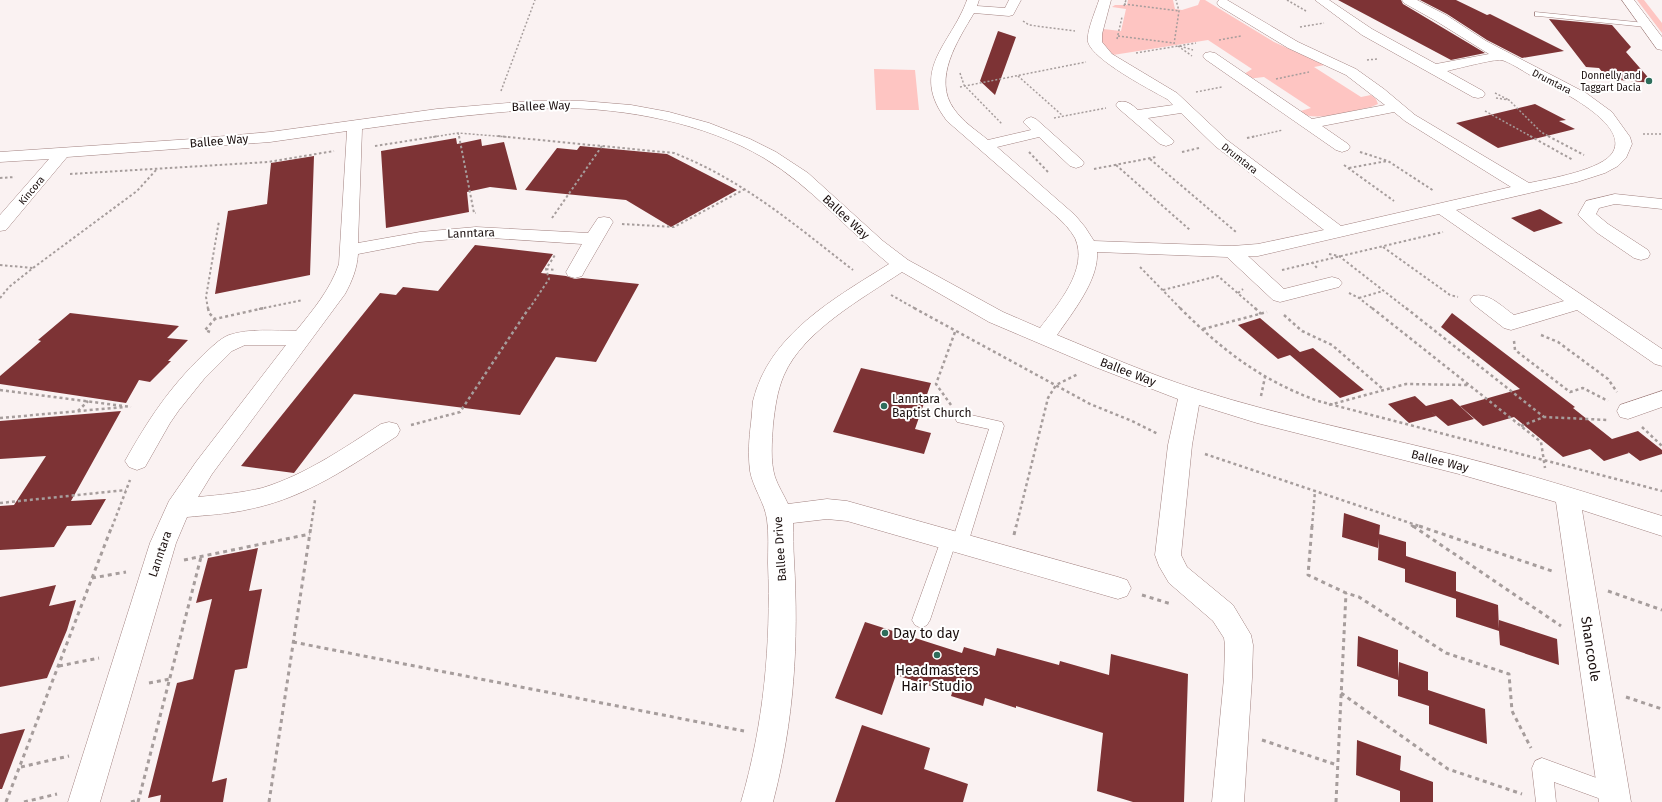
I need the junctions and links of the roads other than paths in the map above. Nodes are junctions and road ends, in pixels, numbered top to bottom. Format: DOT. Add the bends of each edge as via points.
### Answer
graph roads {
  1 [pos="1015,0"];
  2 [pos="1321,0"];
  3 [pos="1408,0"];
  4 [pos="1628,0"];
  5 [pos="1105,1"];
  6 [pos="1222,3"];
  7 [pos="972,5"];
  8 [pos="1538,14"];
  9 [pos="1646,25"];
  10 [pos="1662,46"];
  11 [pos="1503,55"];
  12 [pos="1210,56"];
  13 [pos="1434,69"];
  14 [pos="1478,94"];
  15 [pos="1123,105"];
  16 [pos="1396,107"];
  17 [pos="1184,108"];
  18 [pos="1136,115"];
  19 [pos="1309,124"];
  20 [pos="355,125"];
  21 [pos="1166,141"];
  22 [pos="985,145"];
  23 [pos="1342,147"];
  24 [pos="62,153"];
  25 [pos="0,157"];
  26 [pos="1076,163"];
  27 [pos="1525,188"];
  28 [pos="1662,204"];
  29 [pos="1442,208"];
  30 [pos="604,222"];
  31 [pos="0,226"];
  32 [pos="1338,232"];
  33 [pos="594,240"];
  34 [pos="1086,246"];
  35 [pos="349,250"];
  36 [pos="1232,252"];
  37 [pos="1641,254"];
  38 [pos="901,264"];
  39 [pos="575,272"];
  40 [pos="1332,283"];
  41 [pos="1480,300"];
  42 [pos="1580,303"];
  43 [pos="302,338"];
  44 [pos="1044,338"];
  45 [pos="1662,359"];
  46 [pos="1190,395"];
  47 [pos="1662,399"];
  48 [pos="1628,411"];
  49 [pos="962,418"];
  50 [pos="389,430"];
  51 [pos="137,461"];
  52 [pos="1567,496"];
  53 [pos="178,508"];
  54 [pos="779,515"];
  55 [pos="1662,526"];
  56 [pos="954,541"];
  57 [pos="1118,588"];
  58 [pos="921,620"];
  59 [pos="1615,798"];
  60 [pos="1538,800"];
  61 [pos="84,802"];
  62 [pos="757,802"];
  63 [pos="1228,802"];
  1 -- 7 [label="street" via="1009,12"];
  2 -- 13 [label="street" via="1367,32"];
  3 -- 11 [label="street, Drumtara"];
  4 -- 9 [label="street"];
  5 -- 17 [label="street, Drumtara" via="1095,34 1096,42 1107,57 1163,90"];
  6 -- 16 [label="street" via="1293,45 1350,72 1380,92"];
  7 -- 22 [label="street" via="942,61 940,94 950,114"];
  8 -- 9 [label="lane"];
  9 -- 10 [label="street"];
  11 -- 13 [label="street"];
  11 -- 27 [label="street, Drumtara" via="1590,101 1614,123 1624,144 1620,155 1599,170"];
  12 -- 19 [label="street"];
  13 -- 14 [label="street"];
  15 -- 18 [label="street"];
  16 -- 19 [label="street"];
  16 -- 27 [label="street"];
  17 -- 18 [label="street"];
  17 -- 32 [label="street, Drumtara" via="1221,143"];
  18 -- 21 [label="street"];
  19 -- 23 [label="street"];
  20 -- 24 [label="street, Ballee Way" via="270,137"];
  20 -- 35 [label="street, Lanntara"];
  20 -- 38 [label="street, Ballee Way" via="496,108 558,104 650,113 704,126 744,142 786,165 877,246"];
  22 -- 26 [label="street" via="1016,138 1037,127"];
  22 -- 34 [label="street" via="1071,221 1082,235"];
  24 -- 25 [label="street, Ballee Way"];
  24 -- 31 [label="street, Kincora"];
  27 -- 29 [label="street, Drumtara"];
  28 -- 37 [label="street" via="1615,199 1592,205 1587,215"];
  29 -- 32 [label="street, Drumtara"];
  29 -- 42 [label="street"];
  30 -- 33 [label="street"];
  32 -- 36 [label="street, Drumtara" via="1258,250"];
  33 -- 35 [label="street, Lanntara" via="468,232 413,238"];
  33 -- 39 [label="street"];
  34 -- 36 [label="street, Drumtara"];
  34 -- 44 [label="street" via="1087,264 1083,276"];
  35 -- 43 [label="street, Lanntara" via="347,271 335,294"];
  36 -- 40 [label="street" via="1280,302"];
  38 -- 44 [label="street, Ballee Way" via="996,316"];
  38 -- 54 [label="street, Ballee Drive" via="819,318 788,351 773,375 763,402 761,442 763,475"];
  41 -- 42 [label="street" via="1511,323"];
  42 -- 45 [label="street"];
  43 -- 51 [label="street" via="245,338 225,346 196,374 171,404"];
  43 -- 53 [label="street, Lanntara" via="204,468"];
  44 -- 46 [label="street, Ballee Way"];
  46 -- 52 [label="street, Ballee Way"];
  46 -- 63 [label="street" via="1180,445 1168,555 1178,575 1223,613 1237,635 1238,678"];
  47 -- 48 [label="street"];
  49 -- 56 [label="lane" via="997,426"];
  50 -- 53 [label="street" via="319,474 262,497"];
  52 -- 55 [label="street, Ballee Way"];
  52 -- 59 [label="street, Shancoole"];
  53 -- 61 [label="street, Lanntara" via="163,543"];
  54 -- 56 [label="street" via="827,509 847,511"];
  54 -- 62 [label="street, Ballee Drive" via="783,601 780,691 773,737"];
  56 -- 57 [label="street"];
  56 -- 58 [label="lane"];
  59 -- 60 [label="lane" via="1542,768"];
}
